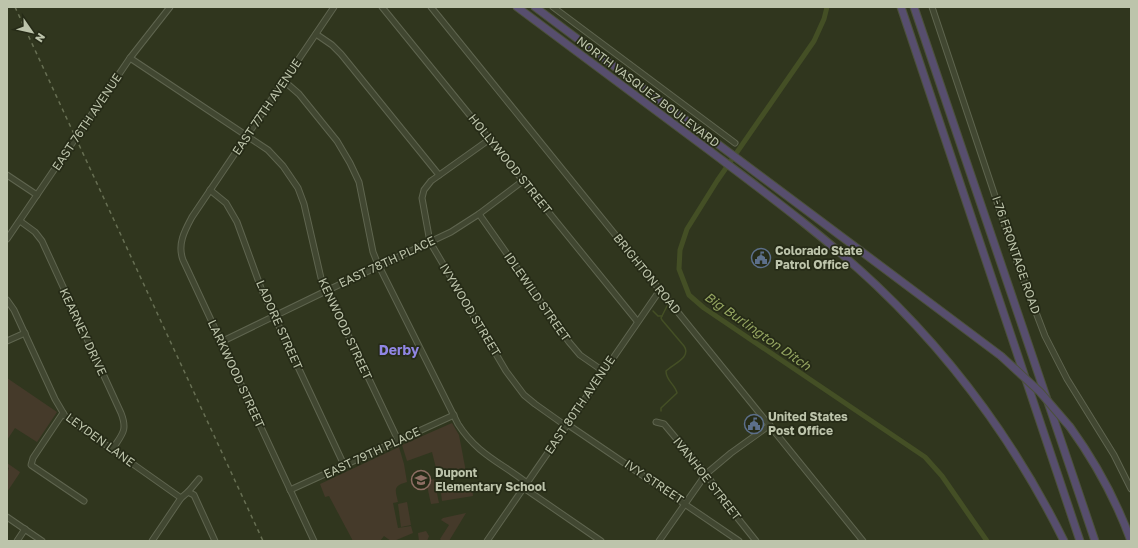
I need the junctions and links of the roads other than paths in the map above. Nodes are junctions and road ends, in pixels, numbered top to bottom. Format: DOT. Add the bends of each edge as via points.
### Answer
graph roads {
  1 [pos="170,7"];
  2 [pos="334,7"];
  3 [pos="382,7"];
  4 [pos="431,7"];
  5 [pos="517,7"];
  6 [pos="535,7"];
  7 [pos="553,7"];
  8 [pos="901,7"];
  9 [pos="914,7"];
  10 [pos="932,7"];
  11 [pos="316,34"];
  12 [pos="130,58"];
  13 [pos="284,81"];
  14 [pos="247,136"];
  15 [pos="490,140"];
  16 [pos="734,143"];
  17 [pos="7,175"];
  18 [pos="439,175"];
  19 [pos="524,180"];
  20 [pos="774,185"];
  21 [pos="210,190"];
  22 [pos="766,194"];
  23 [pos="37,195"];
  24 [pos="199,207"];
  25 [pos="479,214"];
  26 [pos="20,221"];
  27 [pos="7,239"];
  28 [pos="430,242"];
  29 [pos="378,266"];
  30 [pos="660,290"];
  31 [pos="326,291"];
  32 [pos="7,300"];
  33 [pos="274,316"];
  34 [pos="637,321"];
  35 [pos="25,333"];
  36 [pos="7,341"];
  37 [pos="221,342"];
  38 [pos="603,371"];
  39 [pos="63,413"];
  40 [pos="454,415"];
  41 [pos="656,422"];
  42 [pos="567,425"];
  43 [pos="770,425"];
  44 [pos="398,440"];
  45 [pos="112,450"];
  46 [pos="344,465"];
  47 [pos="706,474"];
  48 [pos="199,479"];
  49 [pos="526,485"];
  50 [pos="1131,489"];
  51 [pos="290,490"];
  52 [pos="188,492"];
  53 [pos="181,498"];
  54 [pos="84,501"];
  55 [pos="685,503"];
  56 [pos="7,517"];
  57 [pos="25,529"];
  58 [pos="17,541"];
  59 [pos="42,541"];
  60 [pos="152,541"];
  61 [pos="215,541"];
  62 [pos="314,541"];
  63 [pos="487,541"];
  64 [pos="601,541"];
  65 [pos="659,541"];
  66 [pos="739,541"];
  67 [pos="756,541"];
  68 [pos="863,541"];
  69 [pos="1064,541"];
  70 [pos="1080,541"];
  71 [pos="1095,541"];
  72 [pos="1131,541"];
  1 -- 12 [label="street, EAST 76TH AVENUE"];
  2 -- 11 [label="street, EAST 77TH AVENUE"];
  3 -- 15 [label="street, HOLLYWOOD STREET"];
  4 -- 30 [label="street, BRIGHTON ROAD"];
  5 -- 22 [label="highway, NORTH VASQUEZ BOULEVARD"];
  6 -- 20 [label="highway, NORTH VASQUEZ BOULEVARD"];
  7 -- 16 [label="street"];
  8 -- 70 [label="highway"];
  9 -- 71 [label="highway"];
  10 -- 50 [label="street, I-76 FRONTAGE ROAD" via="1020,268 1046,336 1067,379 1114,455"];
  11 -- 13 [label="street, EAST 77TH AVENUE"];
  11 -- 18 [label="street" via="341,54"];
  12 -- 14 [label="street, KENWOOD STREET"];
  12 -- 23 [label="street, EAST 76TH AVENUE"];
  13 -- 14 [label="street, EAST 77TH AVENUE"];
  13 -- 29 [label="street" via="299,94 337,141 350,163 359,182"];
  14 -- 21 [label="street, EAST 77TH AVENUE"];
  14 -- 31 [label="street, KENWOOD STREET" via="276,158 298,188 306,212 318,272"];
  15 -- 18 [label="street"];
  15 -- 19 [label="street, HOLLYWOOD STREET"];
  17 -- 23 [label="street"];
  18 -- 28 [label="street, IVYWOOD STREET" via="428,184 422,194"];
  19 -- 25 [label="street, EAST 78TH PLACE"];
  19 -- 34 [label="street, HOLLYWOOD STREET"];
  20 -- 22 [label="highway"];
  20 -- 72 [label="highway, NORTH VASQUEZ BOULEVARD, bridge" via="1001,356 1040,392 1086,449 1107,485"];
  21 -- 24 [label="street, EAST 77TH AVENUE"];
  21 -- 33 [label="street, LADORE STREET" via="226,203 233,213"];
  22 -- 69 [label="highway, NORTH VASQUEZ BOULEVARD" via="812,228 867,277 948,363 1007,441 1035,486"];
  23 -- 26 [label="street, EAST 76TH AVENUE"];
  24 -- 37 [label="street, LARKWOOD STREET" via="188,225 180,247"];
  25 -- 28 [label="street, EAST 78TH PLACE"];
  25 -- 38 [label="street, IDLEWILD STREET" via="569,342 580,355"];
  26 -- 27 [label="street, EAST 76TH AVENUE"];
  26 -- 45 [label="street, KEARNEY DRIVE" via="42,241 125,422 125,428"];
  28 -- 29 [label="street, EAST 78TH PLACE"];
  28 -- 42 [label="street, IVYWOOD STREET" via="516,385 535,404"];
  29 -- 31 [label="street, EAST 78TH PLACE"];
  29 -- 40 [label="street"];
  30 -- 34 [label="street, EAST 80TH AVENUE"];
  30 -- 43 [label="street, BRIGHTON ROAD"];
  31 -- 33 [label="street, EAST 78TH PLACE"];
  31 -- 44 [label="street, KENWOOD STREET"];
  32 -- 35 [label="street, LEYDEN LANE"];
  33 -- 37 [label="street, EAST 78TH PLACE"];
  33 -- 46 [label="street, LADORE STREET"];
  34 -- 38 [label="street, EAST 80TH AVENUE"];
  35 -- 36 [label="street"];
  35 -- 39 [label="street, LEYDEN LANE"];
  37 -- 51 [label="street, LARKWOOD STREET"];
  38 -- 42 [label="street, EAST 80TH AVENUE"];
  39 -- 45 [label="street, LEYDEN LANE" via="75,425"];
  39 -- 54 [label="street" via="31,465"];
  40 -- 44 [label="street, EAST 79TH PLACE"];
  40 -- 49 [label="street" via="472,443"];
  41 -- 47 [label="street, IVANHOE STREET" via="664,424"];
  42 -- 49 [label="street, EAST 80TH AVENUE"];
  42 -- 55 [label="street, IVY STREET"];
  43 -- 47 [label="street"];
  43 -- 68 [label="street, BRIGHTON ROAD"];
  44 -- 46 [label="street, EAST 79TH PLACE"];
  45 -- 53 [label="street, LEYDEN LANE"];
  46 -- 51 [label="street, EAST 79TH PLACE"];
  47 -- 55 [label="street"];
  47 -- 67 [label="street, IVANHOE STREET"];
  48 -- 52 [label="street"];
  49 -- 63 [label="street, EAST 80TH AVENUE"];
  49 -- 64 [label="street"];
  51 -- 62 [label="street, LARKWOOD STREET"];
  52 -- 53 [label="street"];
  52 -- 61 [label="street" via="194,495"];
  53 -- 60 [label="street"];
  55 -- 65 [label="street"];
  55 -- 66 [label="street, IVY STREET"];
  56 -- 57 [label="street"];
  57 -- 58 [label="street"];
  57 -- 59 [label="street"];
}
